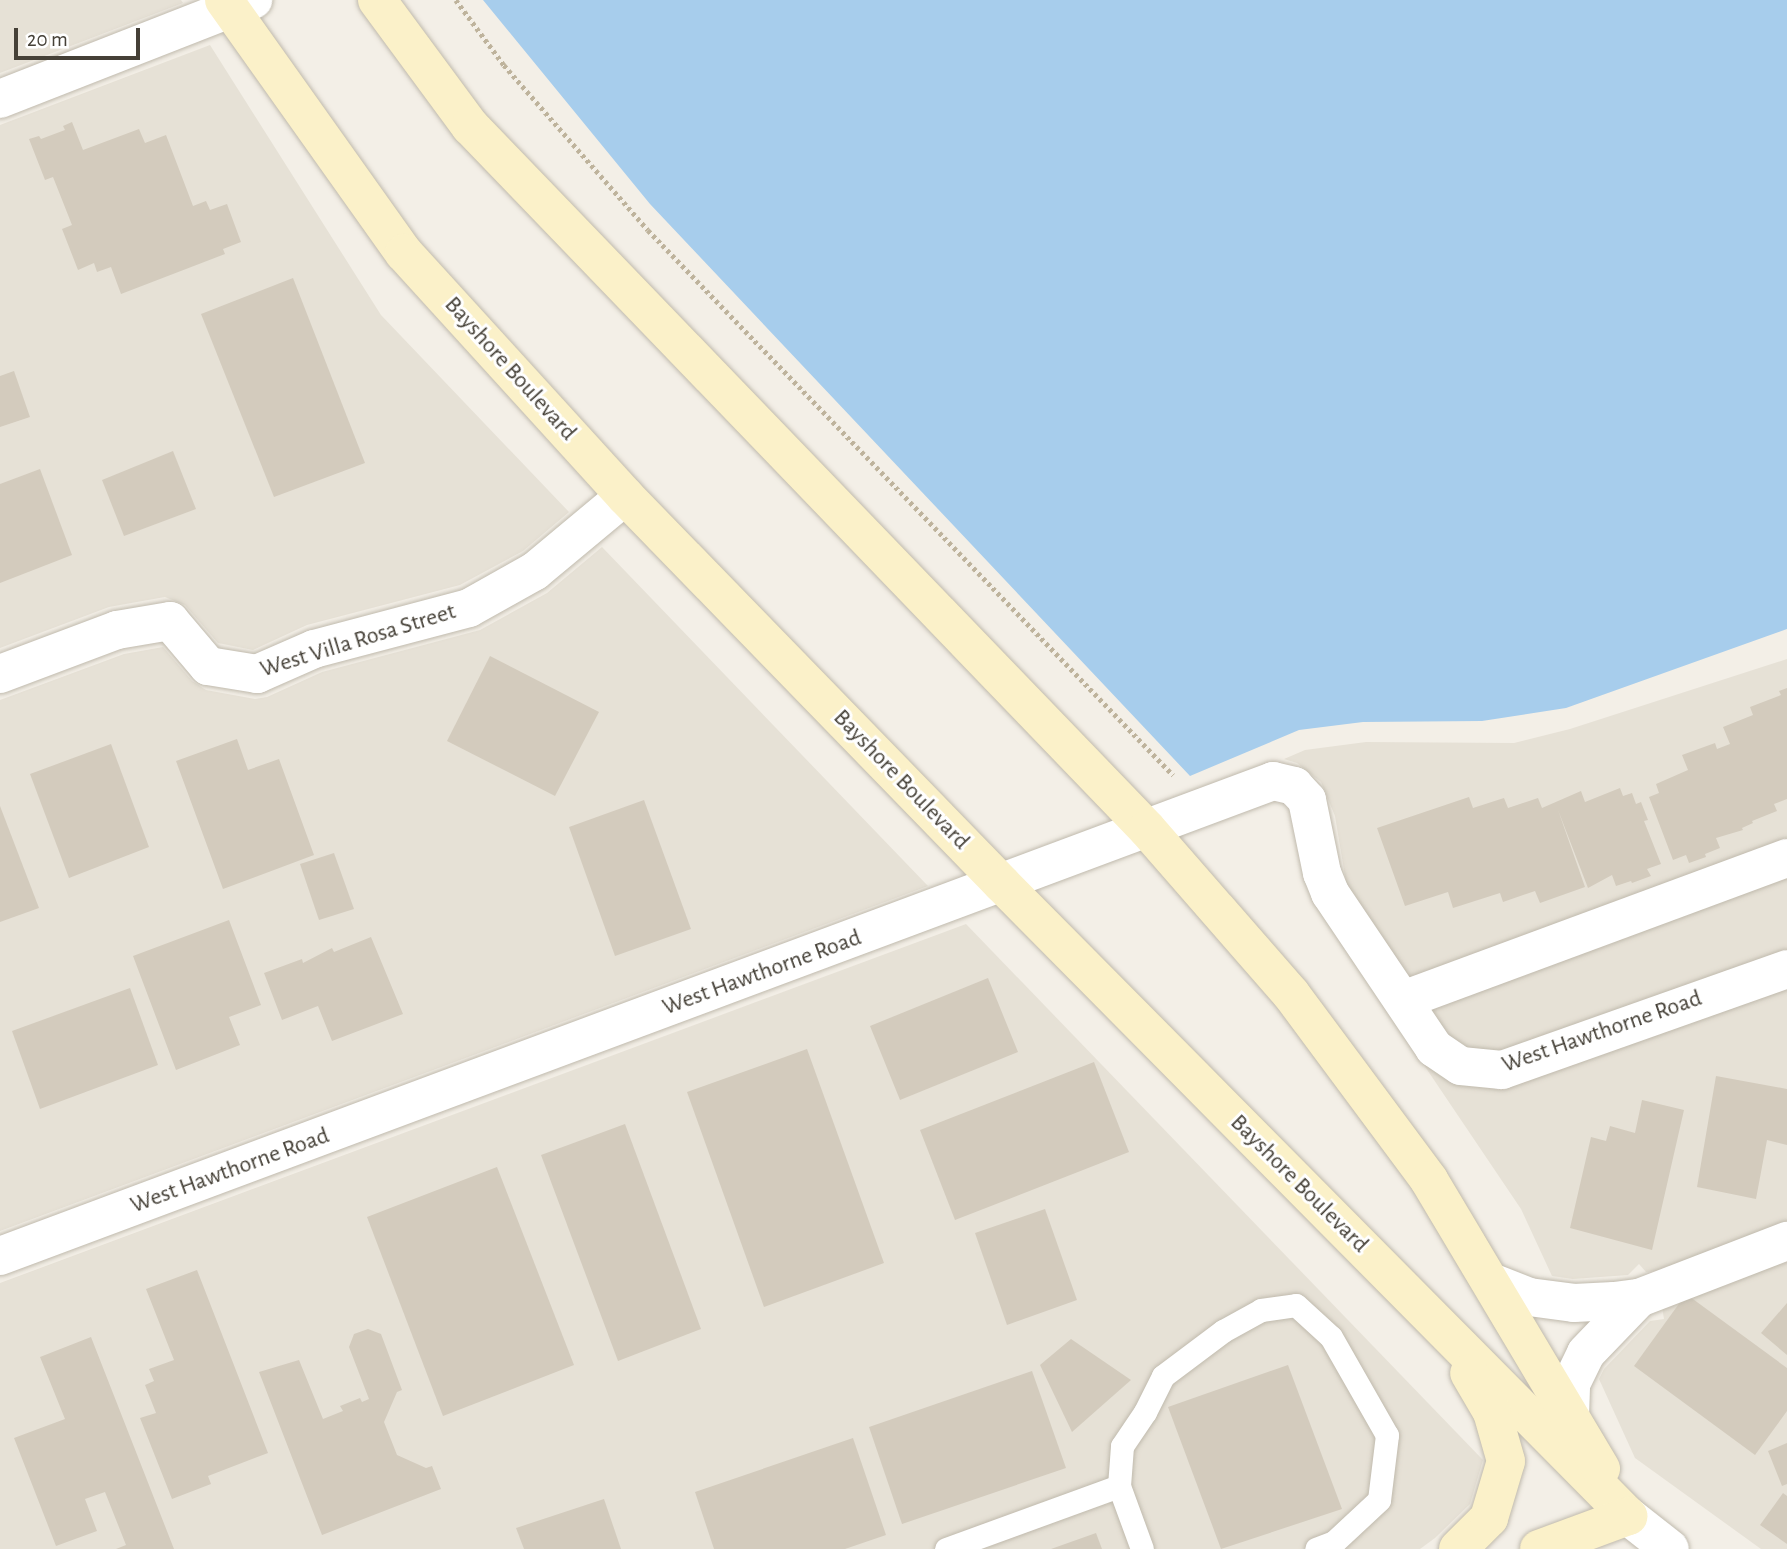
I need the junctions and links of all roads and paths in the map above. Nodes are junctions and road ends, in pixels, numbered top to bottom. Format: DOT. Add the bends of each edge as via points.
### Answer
graph roads {
  1 [pos="377,0"];
  2 [pos="456,0"];
  3 [pos="236,4"];
  4 [pos="0,99"];
  5 [pos="625,496"];
  6 [pos="0,674"];
  7 [pos="1206,807"];
  8 [pos="1147,829"];
  9 [pos="1787,858"];
  10 [pos="1002,884"];
  11 [pos="1787,968"];
  12 [pos="1403,1000"];
  13 [pos="1787,1241"];
  14 [pos="0,1256"];
  15 [pos="1492,1282"];
  16 [pos="1639,1298"];
  17 [pos="1443,1329"];
  18 [pos="1570,1416"];
  19 [pos="1119,1486"];
  20 [pos="1628,1516"];
  21 [pos="946,1549"];
  22 [pos="1142,1549"];
  23 [pos="1315,1549"];
  24 [pos="1458,1549"];
  25 [pos="1539,1549"];
  26 [pos="1670,1549"];
  1 -- 8 [label="main road, Bayshore Boulevard" via="470,126"];
  2 -- 7 [label="path" via="505,65 648,230"];
  3 -- 4 [label="street"];
  3 -- 5 [label="main road, Bayshore Boulevard" via="404,253"];
  5 -- 6 [label="street, West Villa Rosa Street" via="535,571 469,608 314,649 257,674 208,666 170,621 117,630"];
  5 -- 10 [label="main road, Bayshore Boulevard"];
  7 -- 8 [label="street, West Hawthorne Road"];
  7 -- 12 [label="street, West Hawthorne Road" via="1273,781 1294,786 1307,800 1330,893"];
  8 -- 10 [label="street, West Hawthorne Road"];
  8 -- 15 [label="main road, Bayshore Boulevard" via="1291,993 1429,1180"];
  9 -- 12 [label="street"];
  10 -- 14 [label="street, West Hawthorne Road"];
  10 -- 17 [label="main road, Bayshore Boulevard"];
  11 -- 12 [label="street, West Hawthorne Road" via="1502,1070 1461,1066 1434,1048"];
  13 -- 16 [label="street"];
  15 -- 16 [label="street" via="1529,1297 1574,1303"];
  15 -- 18 [label="main road, Bayshore Boulevard"];
  16 -- 18 [label="street" via="1586,1353 1571,1384"];
  17 -- 20 [label="main road, Bayshore Boulevard"];
  17 -- 24 [label="main road" via="1493,1412 1506,1461 1489,1518"];
  18 -- 20 [label="main road, Bayshore Boulevard"];
  19 -- 21 [label="lane"];
  19 -- 22 [label="lane"];
  19 -- 23 [label="lane" via="1122,1447 1163,1376 1261,1310 1296,1305 1331,1337 1387,1435 1379,1500 1334,1542"];
  20 -- 25 [label="main road"];
  20 -- 26 [label="street, Bayshore Boulevard"];
}
